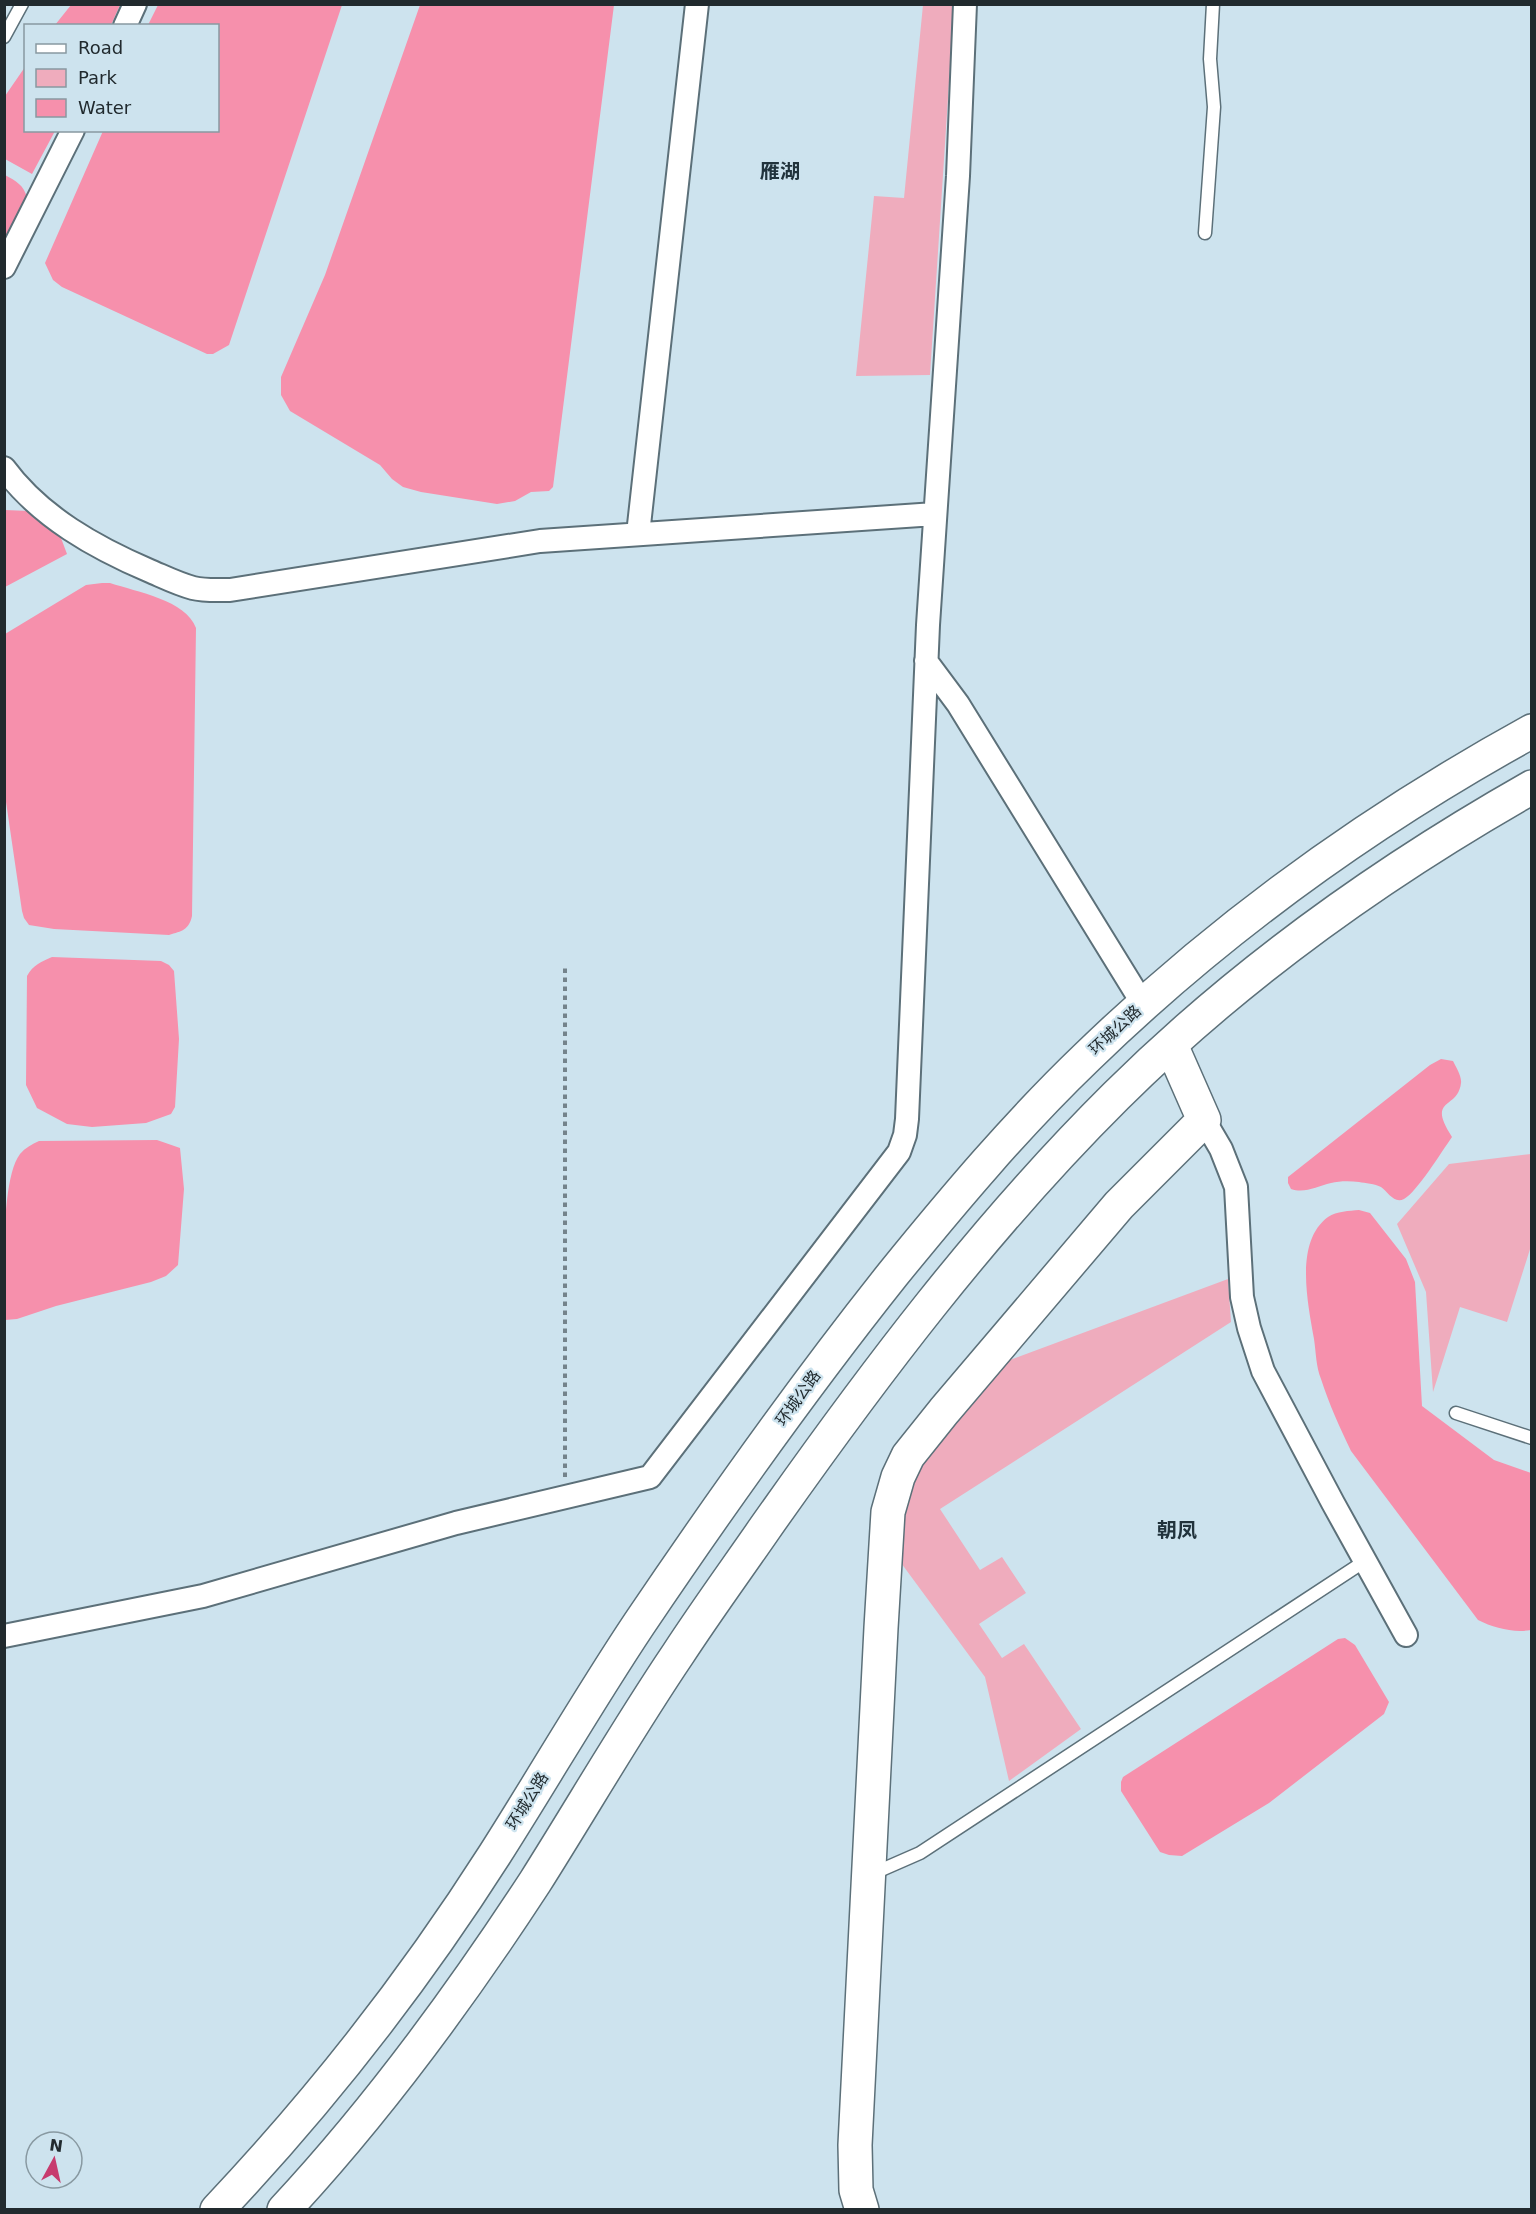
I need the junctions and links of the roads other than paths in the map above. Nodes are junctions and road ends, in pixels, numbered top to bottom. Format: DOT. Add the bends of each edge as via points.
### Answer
graph roads {
  1 [pos="22,4"];
  2 [pos="135,4"];
  3 [pos="697,4"];
  4 [pos="964,4"];
  5 [pos="1213,4"];
  6 [pos="126,24"];
  7 [pos="4,37"];
  8 [pos="71,132"];
  9 [pos="1205,233"];
  10 [pos="4,267"];
  11 [pos="4,468"];
  12 [pos="13,491"];
  13 [pos="935,514"];
  14 [pos="638,534"];
  15 [pos="926,661"];
  16 [pos="1532,731"];
  17 [pos="1532,787"];
  18 [pos="1143,1004"];
  19 [pos="1171,1045"];
  20 [pos="1204,1120"];
  21 [pos="1456,1413"];
  22 [pos="1532,1438"];
  23 [pos="1365,1561"];
  24 [pos="1407,1635"];
  25 [pos="4,1636"];
  26 [pos="869,1876"];
  27 [pos="217,2210"];
  28 [pos="284,2210"];
  29 [pos="862,2210"];
  1 -- 7 [label="lane"];
  2 -- 6 [label="street"];
  3 -- 14 [label="street"];
  4 -- 13 [label="street" via="958,176"];
  5 -- 9 [label="lane" via="1210,59 1214,107"];
  8 -- 10 [label="street"];
  11 -- 12 [label="street"];
  12 -- 14 [label="street" via="109,553 181,584 206,590 230,591 540,541"];
  13 -- 14 [label="street"];
  13 -- 15 [label="street"];
  15 -- 18 [label="street" via="958,704"];
  15 -- 25 [label="street" via="908,1096 902,1145 650,1477 456,1523 203,1596"];
  16 -- 18 [label="main road, 环城公路" via="1347,845 1276,895"];
  17 -- 19 [label="main road" via="1473,821 1316,926"];
  18 -- 27 [label="main road, 环城公路" via="1004,1142 836,1347 640,1623 435,1943 327,2087"];
  19 -- 20 [label="main road"];
  19 -- 28 [label="main road" via="1118,1094 1026,1191 874,1376 680,1650 535,1882 475,1970 365,2118"];
  20 -- 23 [label="street" via="1236,1187 1242,1297 1263,1371"];
  20 -- 26 [label="main road" via="1119,1205 944,1411 908,1456 898,1477 888,1512"];
  21 -- 22 [label="lane"];
  23 -- 24 [label="street"];
  23 -- 26 [label="lane" via="920,1852"];
  26 -- 29 [label="main road" via="855,2145 856,2190"];
}
